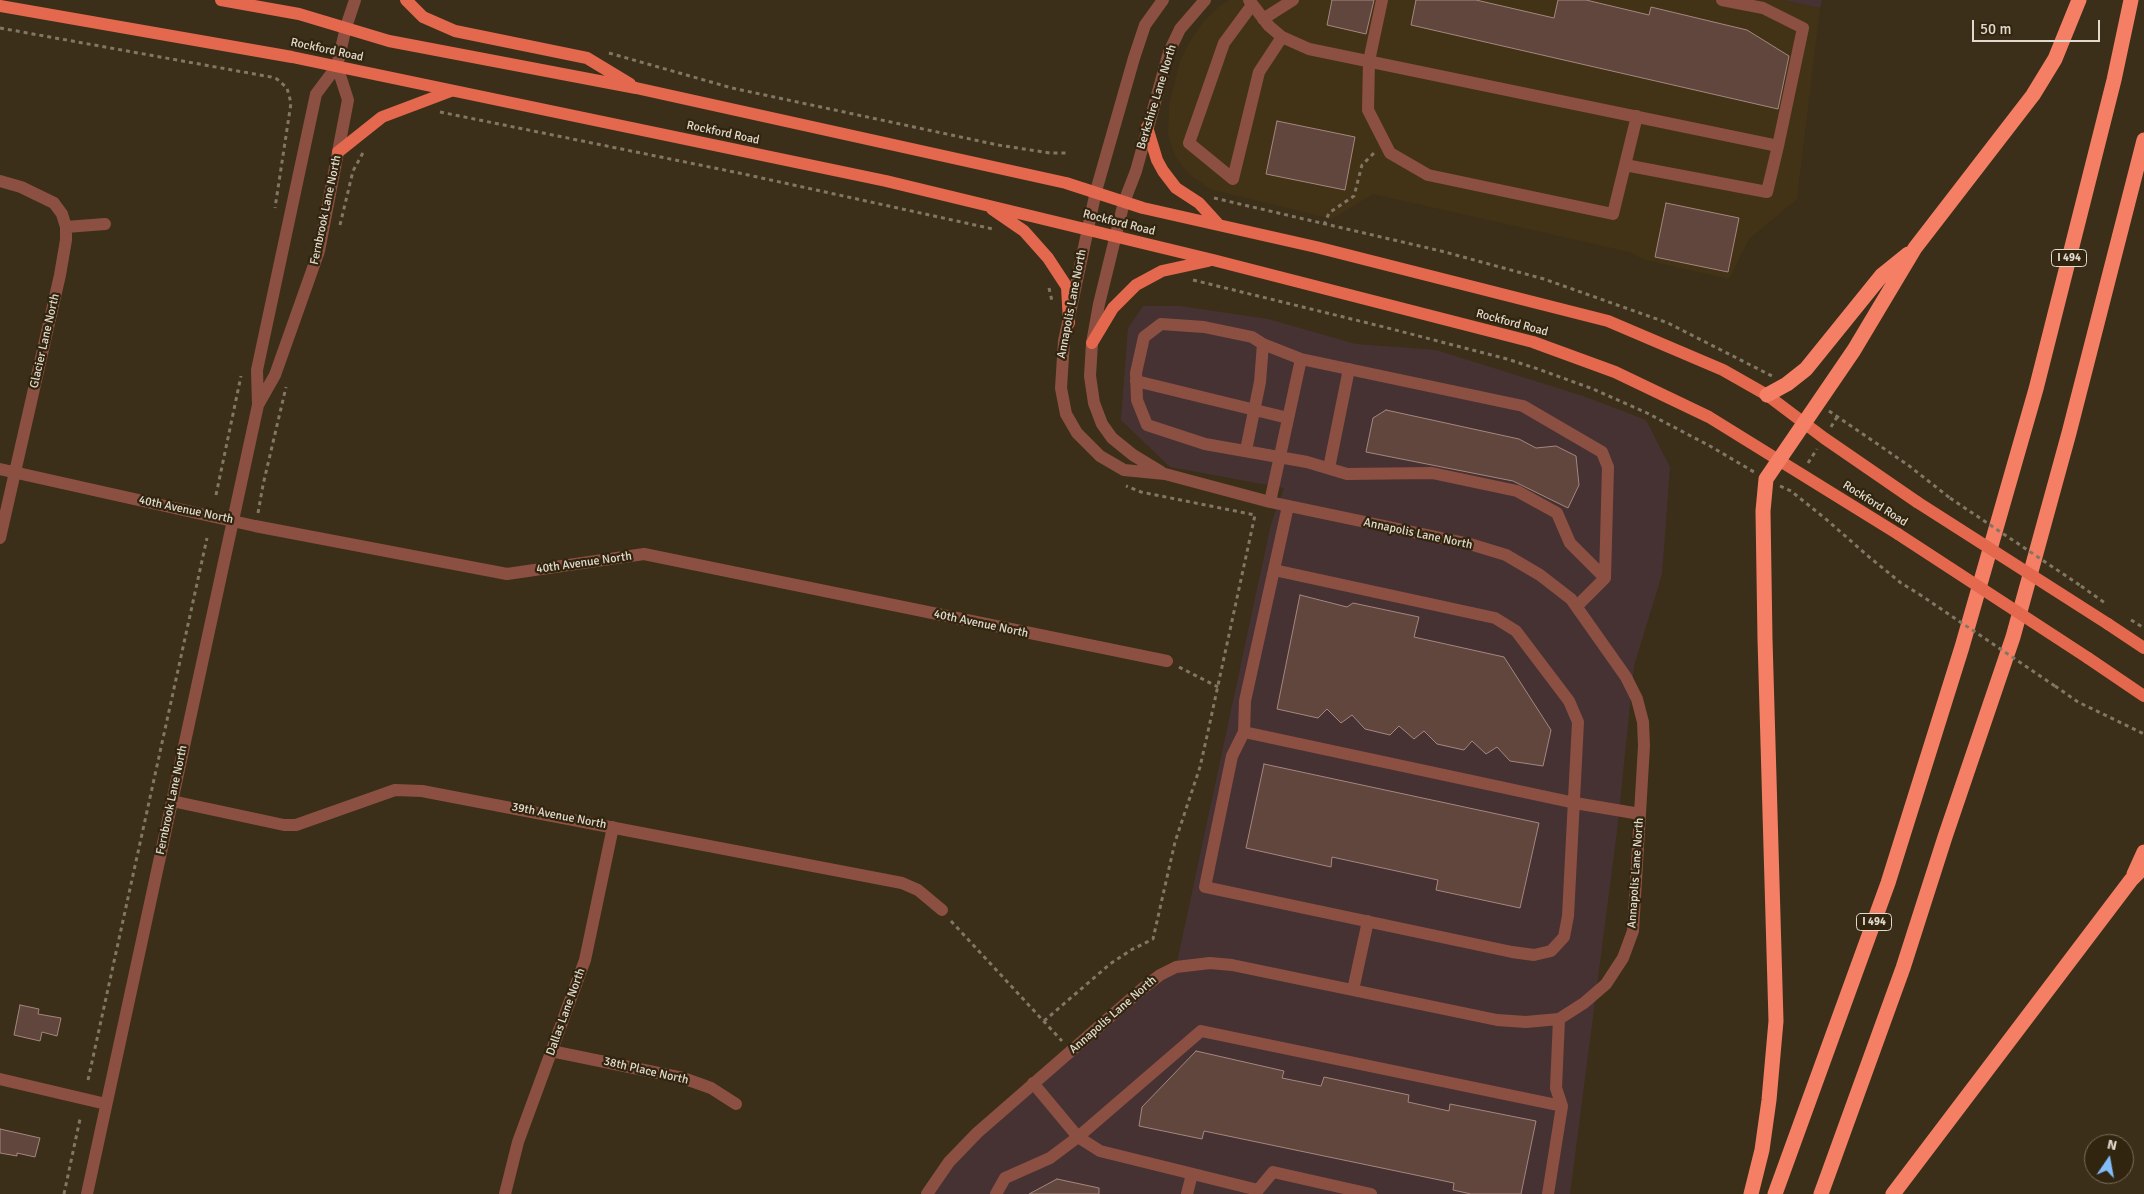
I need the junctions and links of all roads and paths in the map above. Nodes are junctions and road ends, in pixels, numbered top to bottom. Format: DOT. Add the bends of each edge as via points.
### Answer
graph roads {
  1 [pos="221,0"];
  2 [pos="355,0"];
  3 [pos="406,0"];
  4 [pos="1163,0"];
  5 [pos="1205,0"];
  6 [pos="1293,0"];
  7 [pos="1382,0"];
  8 [pos="1722,0"];
  9 [pos="2079,0"];
  10 [pos="2131,0"];
  11 [pos="1250,3"];
  12 [pos="0,6"];
  13 [pos="1263,19"];
  14 [pos="346,27"];
  15 [pos="0,28"];
  16 [pos="1282,37"];
  17 [pos="602,51"];
  18 [pos="1369,61"];
  19 [pos="338,66"];
  20 [pos="287,88"];
  21 [pos="636,88"];
  22 [pos="451,90"];
  23 [pos="436,112"];
  24 [pos="1637,116"];
  25 [pos="1148,127"];
  26 [pos="2144,140"];
  27 [pos="1385,143"];
  28 [pos="1778,146"];
  29 [pos="338,152"];
  30 [pos="1069,153"];
  31 [pos="1625,165"];
  32 [pos="0,181"];
  33 [pos="1096,192"];
  34 [pos="1210,196"];
  35 [pos="1124,202"];
  36 [pos="984,204"];
  37 [pos="105,224"];
  38 [pos="1219,225"];
  39 [pos="1324,225"];
  40 [pos="66,227"];
  41 [pos="1087,230"];
  42 [pos="998,231"];
  43 [pos="1116,236"];
  44 [pos="1915,248"];
  45 [pos="1213,260"];
  46 [pos="1189,279"];
  47 [pos="1069,323"];
  48 [pos="1092,343"];
  49 [pos="1263,344"];
  50 [pos="1301,359"];
  51 [pos="1349,369"];
  52 [pos="1772,375"];
  53 [pos="288,382"];
  54 [pos="1136,382"];
  55 [pos="1767,395"];
  56 [pos="258,405"];
  57 [pos="1254,411"];
  58 [pos="1288,418"];
  59 [pos="1802,423"];
  60 [pos="1824,438"];
  61 [pos="1246,450"];
  62 [pos="1280,456"];
  63 [pos="1778,459"];
  64 [pos="1329,468"];
  65 [pos="0,469"];
  66 [pos="1749,469"];
  67 [pos="15,473"];
  68 [pos="1165,474"];
  69 [pos="1801,474"];
  70 [pos="1270,502"];
  71 [pos="1288,506"];
  72 [pos="1256,515"];
  73 [pos="233,521"];
  74 [pos="255,526"];
  75 [pos="0,538"];
  76 [pos="207,538"];
  77 [pos="1274,570"];
  78 [pos="1605,578"];
  79 [pos="2081,586"];
  80 [pos="1577,606"];
  81 [pos="2144,648"];
  82 [pos="1168,661"];
  83 [pos="1218,687"];
  84 [pos="2144,696"];
  85 [pos="1244,732"];
  86 [pos="2144,734"];
  87 [pos="172,801"];
  88 [pos="1575,803"];
  89 [pos="1640,814"];
  90 [pos="613,826"];
  91 [pos="2144,852"];
  92 [pos="2144,867"];
  93 [pos="2131,880"];
  94 [pos="942,910"];
  95 [pos="1368,921"];
  96 [pos="1354,990"];
  97 [pos="1559,1019"];
  98 [pos="1044,1021"];
  99 [pos="551,1051"];
  100 [pos="1070,1051"];
  101 [pos="0,1079"];
  102 [pos="88,1080"];
  103 [pos="1033,1083"];
  104 [pos="106,1104"];
  105 [pos="736,1104"];
  106 [pos="1562,1106"];
  107 [pos="80,1119"];
  108 [pos="1078,1137"];
  109 [pos="1192,1174"];
  110 [pos="1258,1192"];
  111 [pos="64,1194"];
  112 [pos="86,1194"];
  113 [pos="505,1194"];
  114 [pos="927,1194"];
  115 [pos="996,1194"];
  116 [pos="1187,1194"];
  117 [pos="1371,1194"];
  118 [pos="1548,1194"];
  119 [pos="1751,1194"];
  120 [pos="1775,1194"];
  121 [pos="1821,1194"];
  122 [pos="1893,1194"];
  1 -- 14 [label="main road, Rockford Road" via="284,10"];
  2 -- 14 [label="street, Fernbrook Lane North"];
  3 -- 21 [label="main road" via="422,17 445,27 587,58"];
  4 -- 33 [label="street" via="1145,25"];
  5 -- 25 [label="street, Berkshire Lane North" via="1180,29 1169,52"];
  6 -- 13 [label="street"];
  7 -- 18 [label="street"];
  8 -- 28 [label="street" via="1763,8 1803,28"];
  9 -- 44 [label="highway" via="2055,59 2033,95"];
  10 -- 120 [label="highway, I 494" via="2036,389 1962,647 1888,883"];
  11 -- 13 [label="street"];
  11 -- 16 [label="street" via="1224,43 1189,143 1233,179 1259,72"];
  12 -- 19 [label="main road, Rockford Road"];
  13 -- 16 [label="street"];
  14 -- 19 [label="street, Fernbrook Lane North"];
  14 -- 21 [label="main road, Rockford Road" via="389,41"];
  15 -- 20 [label="path" via="271,77"];
  16 -- 18 [label="street" via="1309,48"];
  17 -- 30 [label="path" via="732,88 998,145"];
  18 -- 24 [label="street"];
  18 -- 27 [label="street" via="1368,110"];
  19 -- 22 [label="main road, Rockford Road"];
  19 -- 29 [label="street, Fernbrook Lane North" via="348,100"];
  19 -- 56 [label="street, Fernbrook Lane North" via="316,94 257,370"];
  21 -- 33 [label="main road, Rockford Road"];
  22 -- 29 [label="main road" via="382,117"];
  22 -- 36 [label="main road, Rockford Road"];
  23 -- 42 [label="path" via="828,192"];
  24 -- 28 [label="street"];
  24 -- 31 [label="street"];
  25 -- 35 [label="street, Berkshire Lane North"];
  25 -- 38 [label="main road" via="1163,171 1176,188 1199,203"];
  26 -- 121 [label="highway" via="2014,636 1904,968"];
  27 -- 31 [label="street" via="1390,153 1428,175 1613,214"];
  27 -- 39 [label="path" via="1362,165 1354,196 1329,213"];
  28 -- 31 [label="street" via="1767,192"];
  29 -- 56 [label="street, Fernbrook Lane North" via="314,267 275,375"];
  32 -- 40 [label="street" via="21,187 54,204"];
  33 -- 35 [label="main road, Rockford Road"];
  33 -- 41 [label="street, Annapolis Lane North"];
  34 -- 39 [label="path"];
  35 -- 38 [label="main road, Rockford Road"];
  35 -- 43 [label="street, Annapolis Lane North"];
  36 -- 41 [label="main road, Rockford Road"];
  36 -- 47 [label="main road" via="1024,231 1048,258 1066,287"];
  37 -- 40 [label="street"];
  38 -- 55 [label="main road, Rockford Road" via="1608,321 1723,370"];
  39 -- 52 [label="path" via="1441,251 1560,284 1668,323"];
  40 -- 67 [label="street, Glacier Lane North" via="60,276"];
  41 -- 43 [label="main road, Rockford Road"];
  41 -- 47 [label="street, Annapolis Lane North"];
  43 -- 45 [label="main road, Rockford Road"];
  43 -- 48 [label="street, Annapolis Lane North"];
  44 -- 55 [label="highway" via="1882,275 1806,369"];
  44 -- 59 [label="highway" via="1854,350"];
  45 -- 48 [label="main road" via="1162,271 1136,285 1113,308"];
  45 -- 63 [label="main road, Rockford Road" via="1524,340 1578,357 1709,417"];
  46 -- 66 [label="path" via="1507,358 1593,389 1646,413"];
  47 -- 68 [label="street, Annapolis Lane North" via="1061,361 1061,388 1066,414 1078,433 1100,456 1124,470"];
  48 -- 68 [label="street, Annapolis Lane North" via="1090,376 1094,403 1102,424 1112,438 1133,455"];
  49 -- 50 [label="street"];
  49 -- 54 [label="street" via="1252,337 1204,327 1161,324 1144,337"];
  49 -- 57 [label="street"];
  50 -- 51 [label="street"];
  50 -- 58 [label="street"];
  51 -- 64 [label="street"];
  51 -- 78 [label="street" via="1523,406 1602,452 1608,467"];
  53 -- 74 [label="path"];
  54 -- 57 [label="street"];
  54 -- 61 [label="street" via="1137,400 1146,425 1205,444"];
  55 -- 59 [label="main road, Rockford Road"];
  56 -- 73 [label="street, Fernbrook Lane North"];
  57 -- 58 [label="street"];
  57 -- 61 [label="street"];
  58 -- 62 [label="street"];
  59 -- 60 [label="main road, Rockford Road"];
  59 -- 63 [label="highway"];
  60 -- 69 [label="path"];
  60 -- 79 [label="path, bridge" via="1838,417 1950,498"];
  60 -- 81 [label="main road, Rockford Road, bridge"];
  61 -- 62 [label="street"];
  62 -- 64 [label="street"];
  62 -- 70 [label="street"];
  63 -- 69 [label="main road, Rockford Road"];
  63 -- 119 [label="highway" via="1766,479 1763,511 1776,1029 1762,1150"];
  64 -- 78 [label="street" via="1347,474 1432,473 1517,491 1557,513 1570,542"];
  65 -- 67 [label="street, 40th Avenue North"];
  67 -- 73 [label="street, 40th Avenue North"];
  67 -- 75 [label="street, Glacier Lane North"];
  68 -- 70 [label="street, Annapolis Lane North"];
  69 -- 84 [label="main road, Rockford Road, bridge"];
  69 -- 86 [label="path, bridge" via="1791,491 1901,582 2078,702"];
  70 -- 71 [label="street, Annapolis Lane North"];
  71 -- 77 [label="street"];
  71 -- 80 [label="street, Annapolis Lane North" via="1470,544 1506,555 1540,575"];
  72 -- 83 [label="path"];
  73 -- 74 [label="street, 40th Avenue North"];
  73 -- 87 [label="street, Fernbrook Lane North"];
  74 -- 82 [label="street, 40th Avenue North" via="507,574 644,554"];
  76 -- 102 [label="path"];
  77 -- 85 [label="street" via="1245,702"];
  77 -- 88 [label="street" via="1495,618 1516,631 1569,701 1578,722"];
  78 -- 80 [label="street"];
  80 -- 89 [label="street, Annapolis Lane North" via="1626,677 1637,699 1643,722 1644,746"];
  82 -- 83 [label="path"];
  83 -- 98 [label="path" via="1200,767 1175,842 1152,940 1110,964"];
  85 -- 88 [label="street"];
  85 -- 95 [label="street" via="1232,756 1205,887"];
  87 -- 90 [label="street, 39th Avenue North" via="296,825 395,790 422,790"];
  87 -- 104 [label="street, Fernbrook Lane North"];
  88 -- 89 [label="street"];
  88 -- 95 [label="street" via="1568,916 1564,936 1551,951 1534,956"];
  89 -- 97 [label="street, Annapolis Lane North" via="1633,931 1623,958 1606,984"];
  90 -- 94 [label="street, 39th Avenue North" via="902,883 918,890"];
  90 -- 99 [label="street, Dallas Lane North" via="585,960"];
  91 -- 93 [label="highway"];
  92 -- 93 [label="highway"];
  93 -- 122 [label="highway"];
  94 -- 98 [label="path"];
  95 -- 96 [label="street"];
  96 -- 97 [label="street, Annapolis Lane North" via="1497,1020"];
  96 -- 100 [label="street, Annapolis Lane North" via="1232,965 1210,963 1176,967 1142,989"];
  97 -- 106 [label="street" via="1556,1088"];
  98 -- 100 [label="path"];
  99 -- 105 [label="street, 38th Place North" via="683,1078 711,1088"];
  99 -- 113 [label="street, Dallas Lane North" via="518,1142"];
  100 -- 103 [label="street, Annapolis Lane North"];
  101 -- 104 [label="street"];
  103 -- 108 [label="street"];
  103 -- 114 [label="street, Annapolis Lane North" via="949,1162"];
  104 -- 112 [label="street, Fernbrook Lane North"];
  106 -- 108 [label="street" via="1201,1031"];
  106 -- 118 [label="street"];
  107 -- 111 [label="path"];
  108 -- 109 [label="street" via="1100,1151"];
  108 -- 115 [label="street" via="1050,1158 1006,1178"];
  109 -- 110 [label="street"];
  109 -- 116 [label="street"];
  110 -- 117 [label="street" via="1273,1172"];
}
